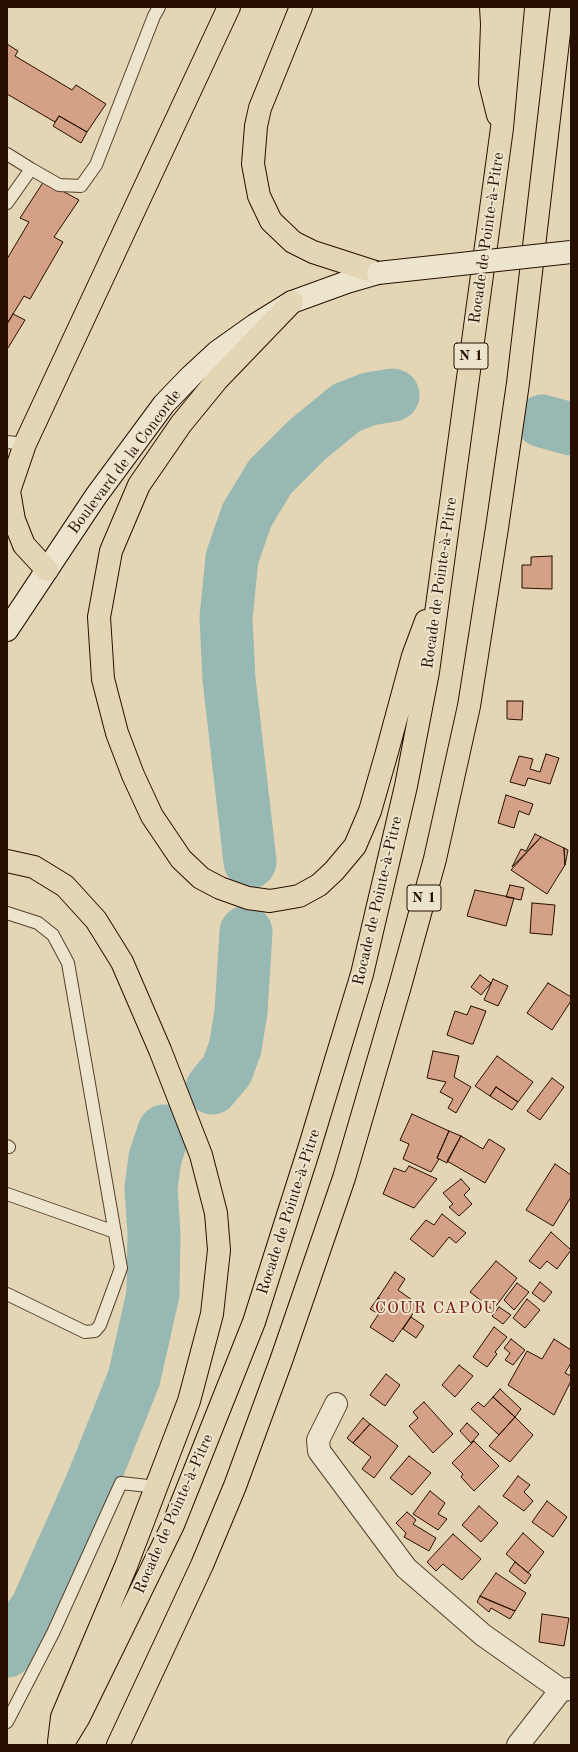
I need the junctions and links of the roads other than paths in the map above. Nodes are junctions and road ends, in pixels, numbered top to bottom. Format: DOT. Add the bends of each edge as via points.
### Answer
graph roads {
  1 [pos="159,7"];
  2 [pos="229,7"];
  3 [pos="301,7"];
  4 [pos="491,7"];
  5 [pos="513,7"];
  6 [pos="562,7"];
  7 [pos="571,41"];
  8 [pos="502,128"];
  9 [pos="7,154"];
  10 [pos="544,156"];
  11 [pos="30,169"];
  12 [pos="7,203"];
  13 [pos="571,252"];
  14 [pos="378,272"];
  15 [pos="292,302"];
  16 [pos="16,443"];
  17 [pos="47,570"];
  18 [pos="440,584"];
  19 [pos="7,630"];
  20 [pos="7,861"];
  21 [pos="7,913"];
  22 [pos="7,1194"];
  23 [pos="115,1232"];
  24 [pos="7,1294"];
  25 [pos="336,1404"];
  26 [pos="156,1487"];
  27 [pos="566,1690"];
  28 [pos="7,1722"];
  29 [pos="59,1745"];
  30 [pos="62,1745"];
  31 [pos="118,1745"];
  32 [pos="518,1745"];
  1 -- 11 [label="lane" via="96,165 81,186 59,185"];
  2 -- 16 [label="highway"];
  3 -- 14 [label="highway" via="260,108 256,126 253,164 259,196 271,221 293,242 313,252"];
  4 -- 8 [label="highway" via="490,83"];
  5 -- 8 [label="highway, Rocade de Pointe-à-Pitre / N 1"];
  6 -- 10 [label="highway, N 1"];
  7 -- 10 [label="highway"];
  8 -- 18 [label="highway, Rocade de Pointe-à-Pitre / N 1"];
  9 -- 11 [label="lane"];
  10 -- 31 [label="highway, N 1" via="518,383 497,528 469,706 435,859 344,1178 281,1361 235,1486 202,1564"];
  11 -- 12 [label="lane"];
  13 -- 14 [label="main road, Boulevard de la Concorde, bridge"];
  14 -- 15 [label="main road, Boulevard de la Concorde"];
  15 -- 17 [label="main road, Boulevard de la Concorde" via="217,352 164,404 96,496"];
  15 -- 18 [label="highway" via="217,380 181,424 139,485 111,551 99,617 103,679 117,733 133,775 152,816 181,859 201,878 248,898 270,901 299,896 319,885 334,872 355,846 370,811 413,656"];
  16 -- 17 [label="highway" via="9,491 14,520 24,545"];
  17 -- 19 [label="main road, Boulevard de la Concorde"];
  18 -- 30 [label="highway, Rocade de Pointe-à-Pitre / N 1" via="428,672 406,786 362,974 254,1322 173,1525 79,1717"];
  20 -- 26 [label="highway" via="34,868 65,886 96,920 118,956 160,1050 202,1155 216,1213 219,1250 212,1314 189,1401"];
  21 -- 23 [label="lane" via="38,923 53,935 68,963"];
  22 -- 23 [label="lane"];
  23 -- 24 [label="lane" via="121,1268 100,1325 95,1331 85,1332"];
  25 -- 27 [label="main road" via="318,1440 319,1451 406,1568 483,1635"];
  26 -- 28 [label="lane" via="121,1483 53,1633"];
  26 -- 29 [label="highway" via="126,1566 62,1717"];
  27 -- 32 [label="main road"];
}
